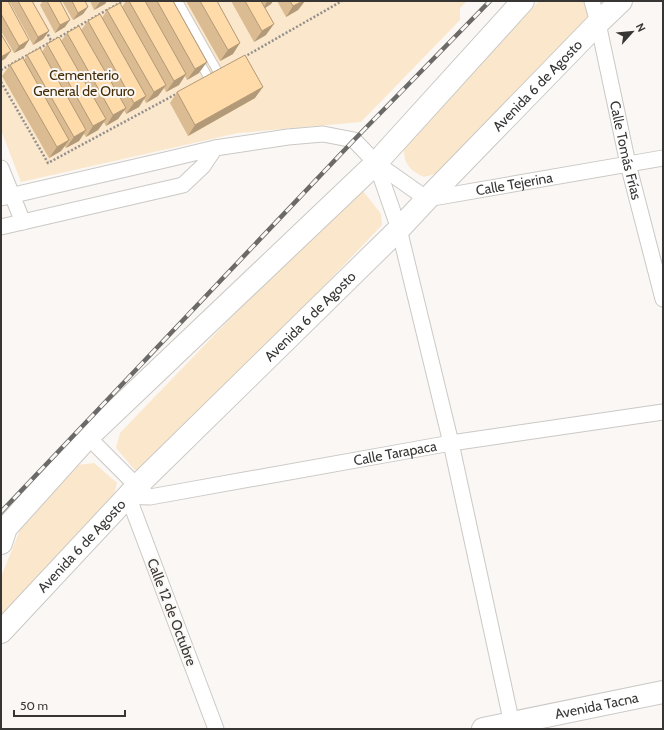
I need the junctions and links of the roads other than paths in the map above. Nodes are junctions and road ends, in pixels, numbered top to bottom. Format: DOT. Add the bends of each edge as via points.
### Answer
graph roads {
  1 [pos="178,1"];
  2 [pos="523,1"];
  3 [pos="592,1"];
  4 [pos="621,1"];
  5 [pos="598,23"];
  6 [pos="192,49"];
  7 [pos="218,72"];
  8 [pos="208,77"];
  9 [pos="215,148"];
  10 [pos="663,158"];
  11 [pos="376,163"];
  12 [pos="628,164"];
  13 [pos="1,168"];
  14 [pos="6,196"];
  15 [pos="427,199"];
  16 [pos="22,222"];
  17 [pos="1,227"];
  18 [pos="399,229"];
  19 [pos="663,299"];
  20 [pos="663,412"];
  21 [pos="88,436"];
  22 [pos="451,443"];
  23 [pos="138,493"];
  24 [pos="1,543"];
  25 [pos="1,632"];
  26 [pos="663,692"];
  27 [pos="512,726"];
  28 [pos="216,729"];
  29 [pos="483,729"];
  1 -- 7 [label="lane"];
  2 -- 11 [label="main road"];
  3 -- 5 [label="street, Calle Tomás Frías"];
  4 -- 5 [label="main road, Avenida 6 de Agosto"];
  5 -- 12 [label="street, Calle Tomás Frías"];
  5 -- 15 [label="main road, Avenida 6 de Agosto"];
  6 -- 8 [label="lane"];
  9 -- 11 [label="street" via="323,134 354,140"];
  9 -- 14 [label="street"];
  9 -- 16 [label="street" via="203,166 183,185"];
  10 -- 12 [label="street, Calle Tejerina"];
  11 -- 15 [label="street"];
  11 -- 18 [label="street"];
  11 -- 21 [label="main road"];
  12 -- 15 [label="street, Calle Tejerina"];
  12 -- 19 [label="street, Calle Tomás Frías"];
  13 -- 14 [label="street"];
  14 -- 16 [label="street"];
  15 -- 18 [label="main road, Avenida 6 de Agosto"];
  16 -- 17 [label="street"];
  18 -- 22 [label="street"];
  18 -- 23 [label="main road, Avenida 6 de Agosto"];
  20 -- 22 [label="street, Calle Tarapaca"];
  21 -- 23 [label="street"];
  21 -- 24 [label="main road" via="6,528"];
  22 -- 23 [label="street, Calle Tarapaca"];
  22 -- 27 [label="street"];
  23 -- 25 [label="main road, Avenida 6 de Agosto"];
  23 -- 28 [label="street, Calle 12 de Octubre"];
  26 -- 27 [label="main road, Avenida Tacna"];
  27 -- 29 [label="main road, Avenida Tacna"];
}
